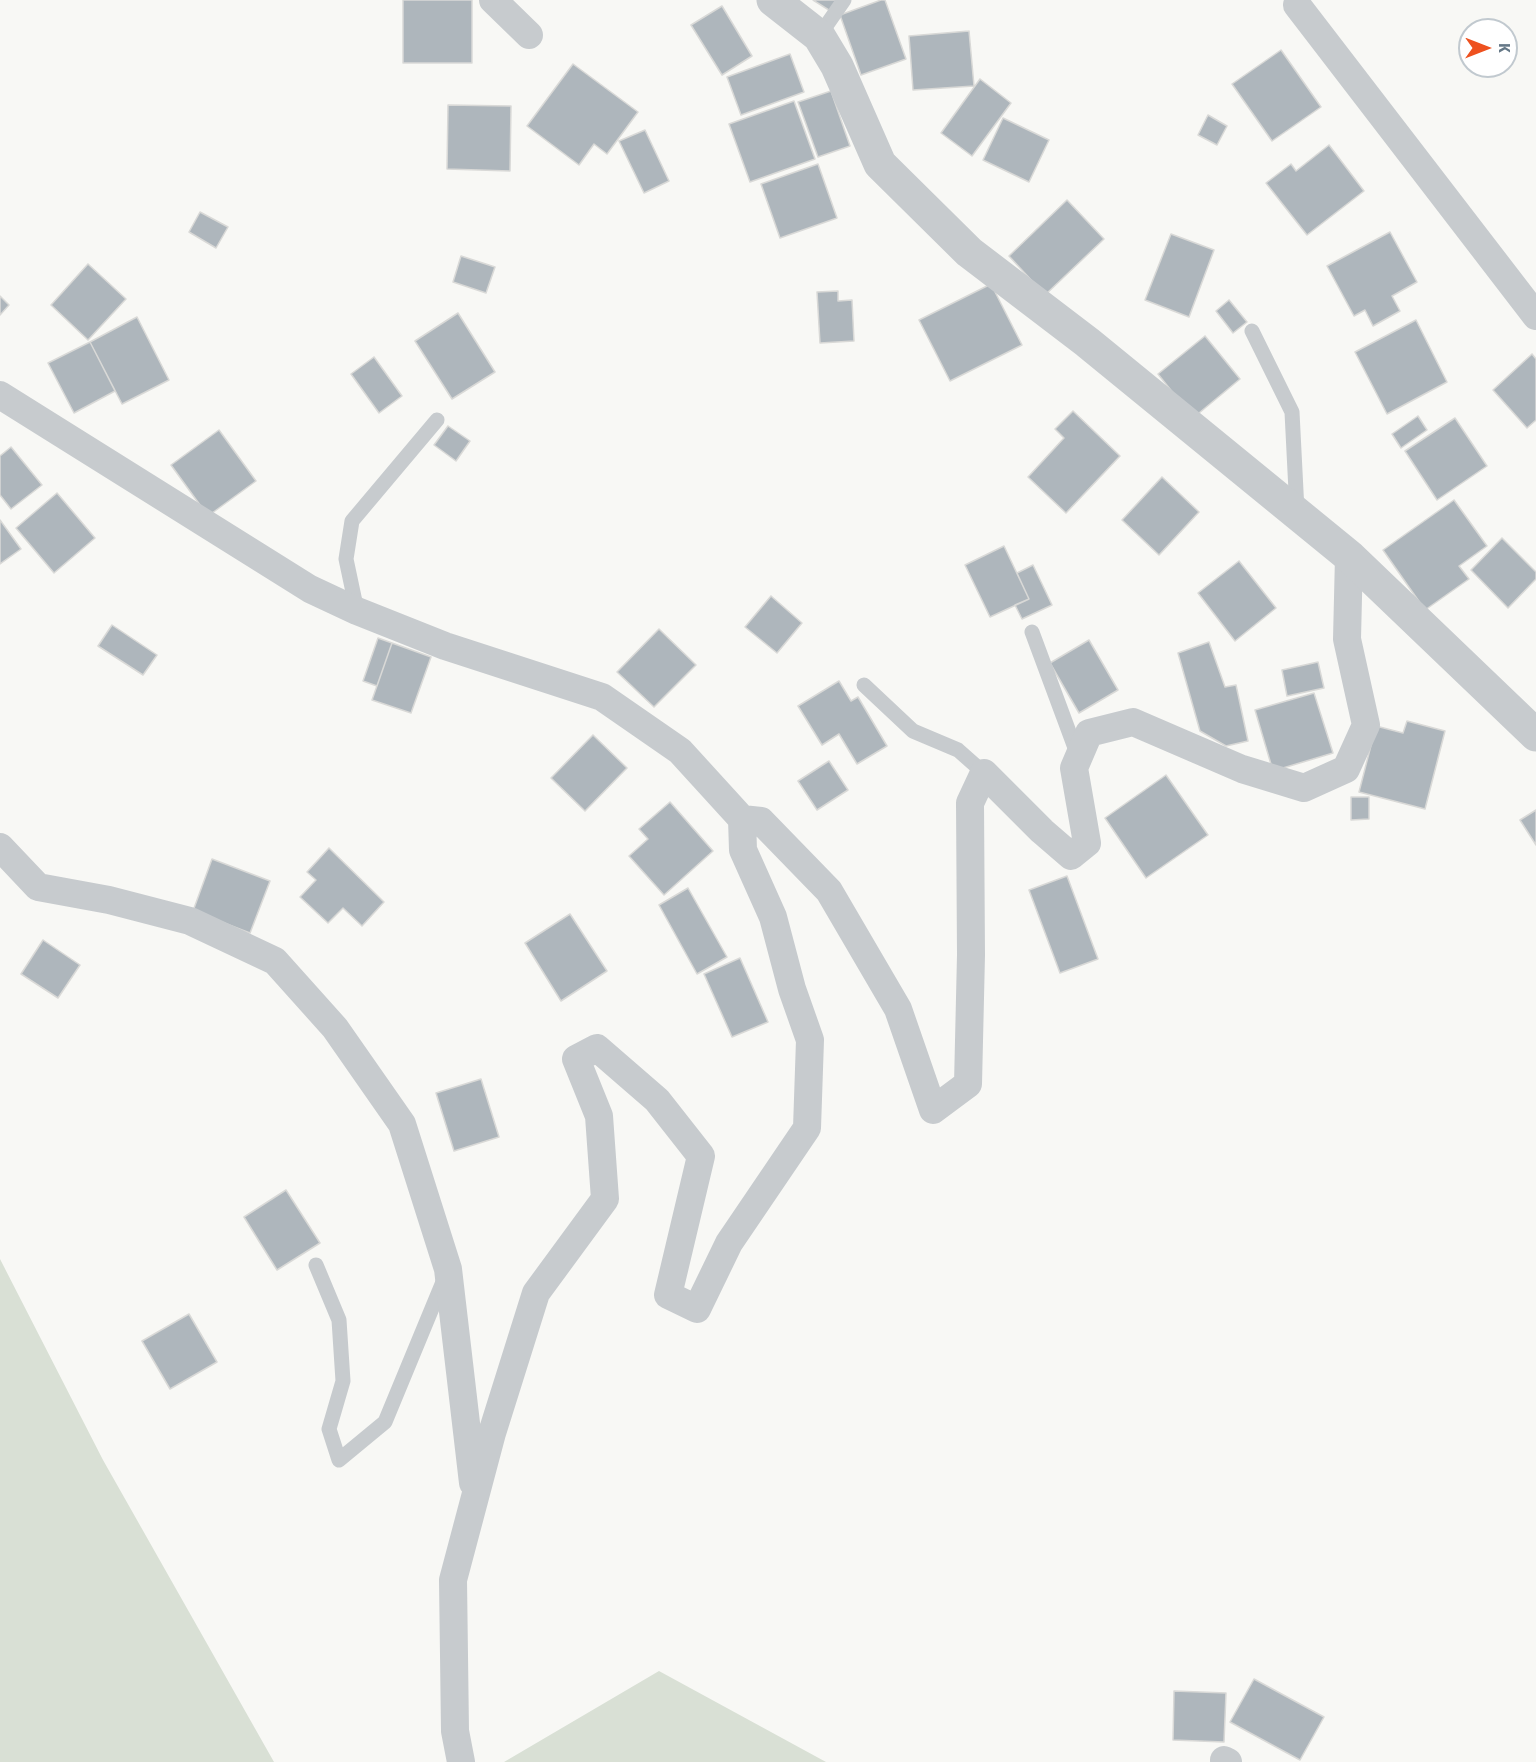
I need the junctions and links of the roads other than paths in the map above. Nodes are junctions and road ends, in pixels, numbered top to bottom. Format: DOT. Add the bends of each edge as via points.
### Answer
graph roads {
  1 [pos="493,0"];
  2 [pos="773,0"];
  3 [pos="844,0"];
  4 [pos="1297,5"];
  5 [pos="529,35"];
  6 [pos="819,36"];
  7 [pos="1536,316"];
  8 [pos="1252,332"];
  9 [pos="0,395"];
  10 [pos="437,420"];
  11 [pos="1298,514"];
  12 [pos="1349,556"];
  13 [pos="357,611"];
  14 [pos="1032,632"];
  15 [pos="864,685"];
  16 [pos="1536,735"];
  17 [pos="1078,757"];
  18 [pos="984,773"];
  19 [pos="742,819"];
  20 [pos="0,847"];
  21 [pos="316,1265"];
  22 [pos="448,1269"];
  23 [pos="474,1497"];
  24 [pos="461,1762"];
  1 -- 5 [label="street"];
  2 -- 6 [label="street"];
  3 -- 6 [label="lane"];
  4 -- 7 [label="street"];
  6 -- 11 [label="street" via="837,66 880,164 969,252 1087,342"];
  8 -- 11 [label="lane" via="1292,412"];
  9 -- 13 [label="street" via="310,589"];
  10 -- 13 [label="lane" via="352,520 346,559"];
  11 -- 12 [label="street"];
  12 -- 16 [label="street"];
  12 -- 17 [label="street" via="1347,639 1366,725 1346,769 1304,788 1242,769 1134,722 1089,733"];
  13 -- 19 [label="street" via="445,646 602,697 680,751"];
  14 -- 17 [label="lane"];
  15 -- 18 [label="lane" via="913,731 958,750"];
  17 -- 18 [label="street" via="1074,768 1087,843 1071,856"];
  18 -- 19 [label="street" via="970,804 972,956 968,1084 933,1110 898,1009 829,891 761,820"];
  19 -- 23 [label="street" via="743,850 773,917 810,1040 807,1128 729,1243 697,1309 668,1295 701,1156 657,1100 597,1048 576,1059 599,1116 605,1199 536,1293"];
  20 -- 22 [label="street" via="38,887 190,921 275,961 335,1028 402,1124"];
  21 -- 22 [label="lane" via="339,1320 343,1381 329,1429 339,1460 386,1422"];
  22 -- 23 [label="street"];
  23 -- 24 [label="street" via="453,1580 455,1731"];
}
